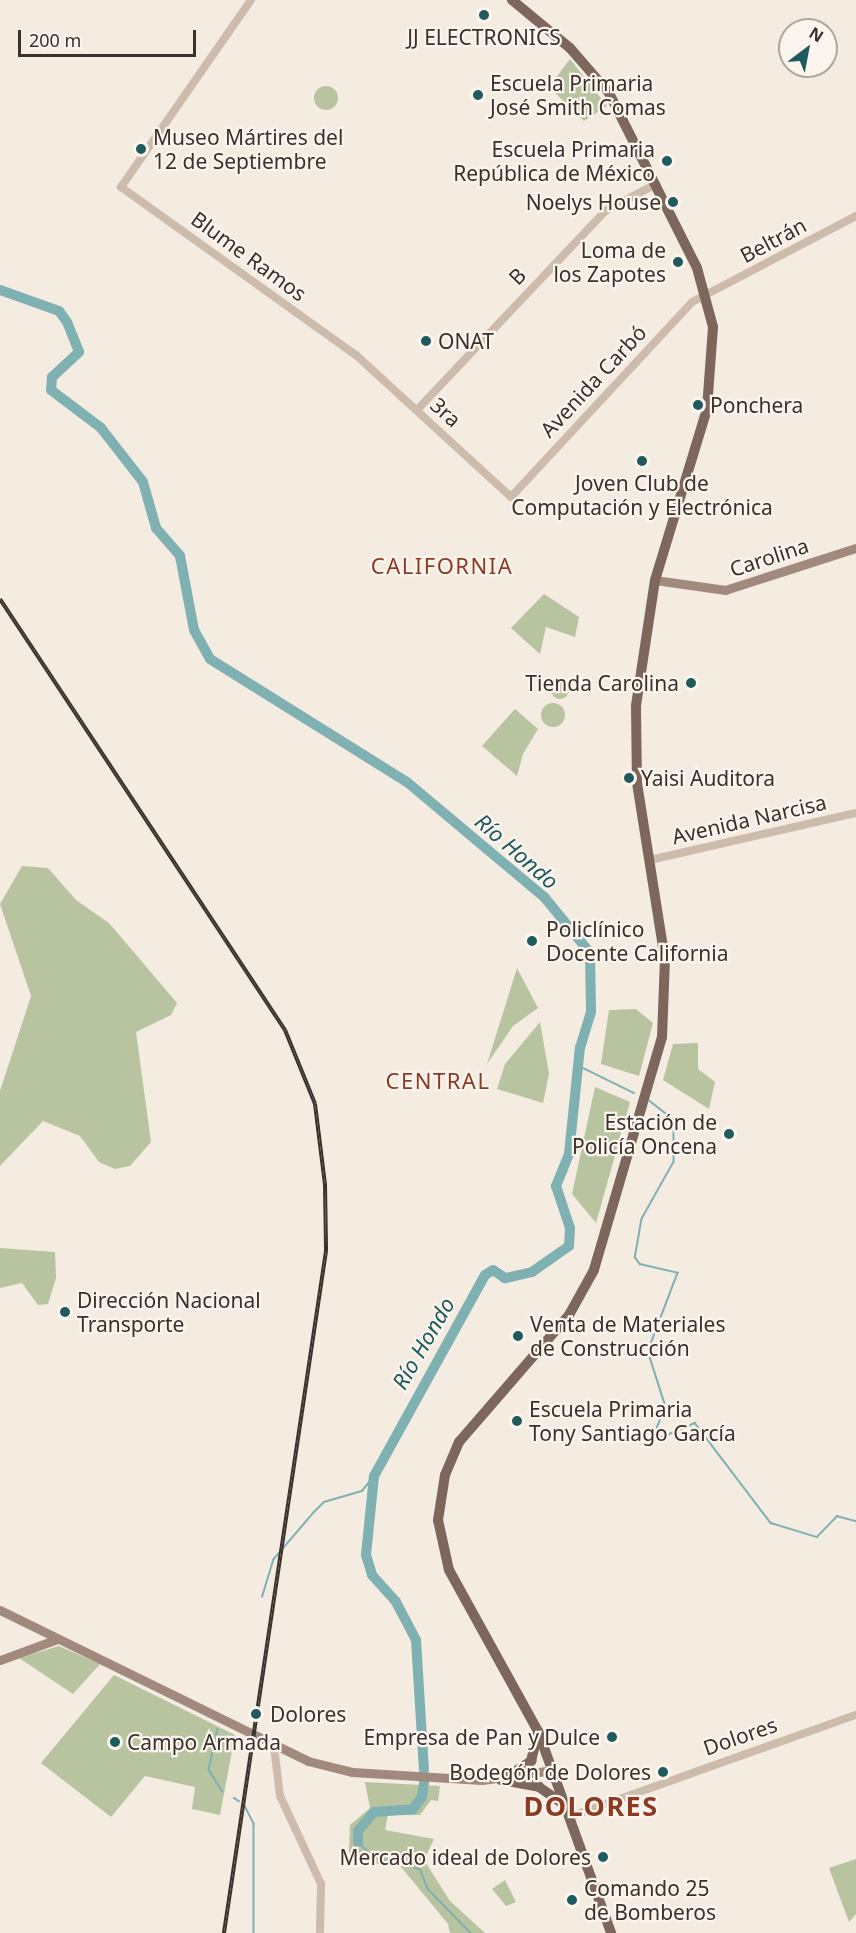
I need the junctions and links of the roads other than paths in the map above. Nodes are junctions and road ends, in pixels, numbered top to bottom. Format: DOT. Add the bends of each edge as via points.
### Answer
graph roads {
  1 [pos="251,0"];
  2 [pos="512,0"];
  3 [pos="656,184"];
  4 [pos="856,216"];
  5 [pos="707,295"];
  6 [pos="356,354"];
  7 [pos="417,410"];
  8 [pos="511,497"];
  9 [pos="856,548"];
  10 [pos="656,580"];
  11 [pos="856,813"];
  12 [pos="650,860"];
  13 [pos="0,1610"];
  14 [pos="57,1639"];
  15 [pos="0,1660"];
  16 [pos="856,1714"];
  17 [pos="538,1731"];
  18 [pos="274,1746"];
  19 [pos="552,1770"];
  20 [pos="501,1780"];
  21 [pos="568,1811"];
  22 [pos="320,1933"];
  23 [pos="611,1933"];
  1 -- 6 [label="street, Blume Ramos" via="121,187"];
  2 -- 3 [label="main road" via="595,73"];
  3 -- 5 [label="main road"];
  3 -- 7 [label="street, B" via="605,211"];
  4 -- 5 [label="street, Beltrán"];
  5 -- 8 [label="street, Avenida Carbó" via="683,311"];
  5 -- 10 [label="main road" via="713,327 712,386"];
  6 -- 7 [label="street, 3ra"];
  7 -- 8 [label="street, 3ra"];
  9 -- 10 [label="main road, Carolina" via="725,590"];
  10 -- 12 [label="main road" via="634,733"];
  11 -- 12 [label="street, Avenida Narcisa"];
  12 -- 17 [label="main road" via="666,982 662,1036 585,1288 569,1315 459,1442 441,1490 438,1530 448,1570"];
  13 -- 14 [label="main road"];
  14 -- 15 [label="main road"];
  14 -- 18 [label="main road"];
  16 -- 21 [label="street, Dolores"];
  17 -- 19 [label="main road"];
  17 -- 20 [label="main road" via="531,1761"];
  18 -- 20 [label="main road" via="352,1772"];
  18 -- 22 [label="street" via="280,1796 321,1884"];
  19 -- 20 [label="main road"];
  19 -- 21 [label="main road"];
  20 -- 21 [label="main road" via="539,1787"];
  21 -- 23 [label="main road"];
}
